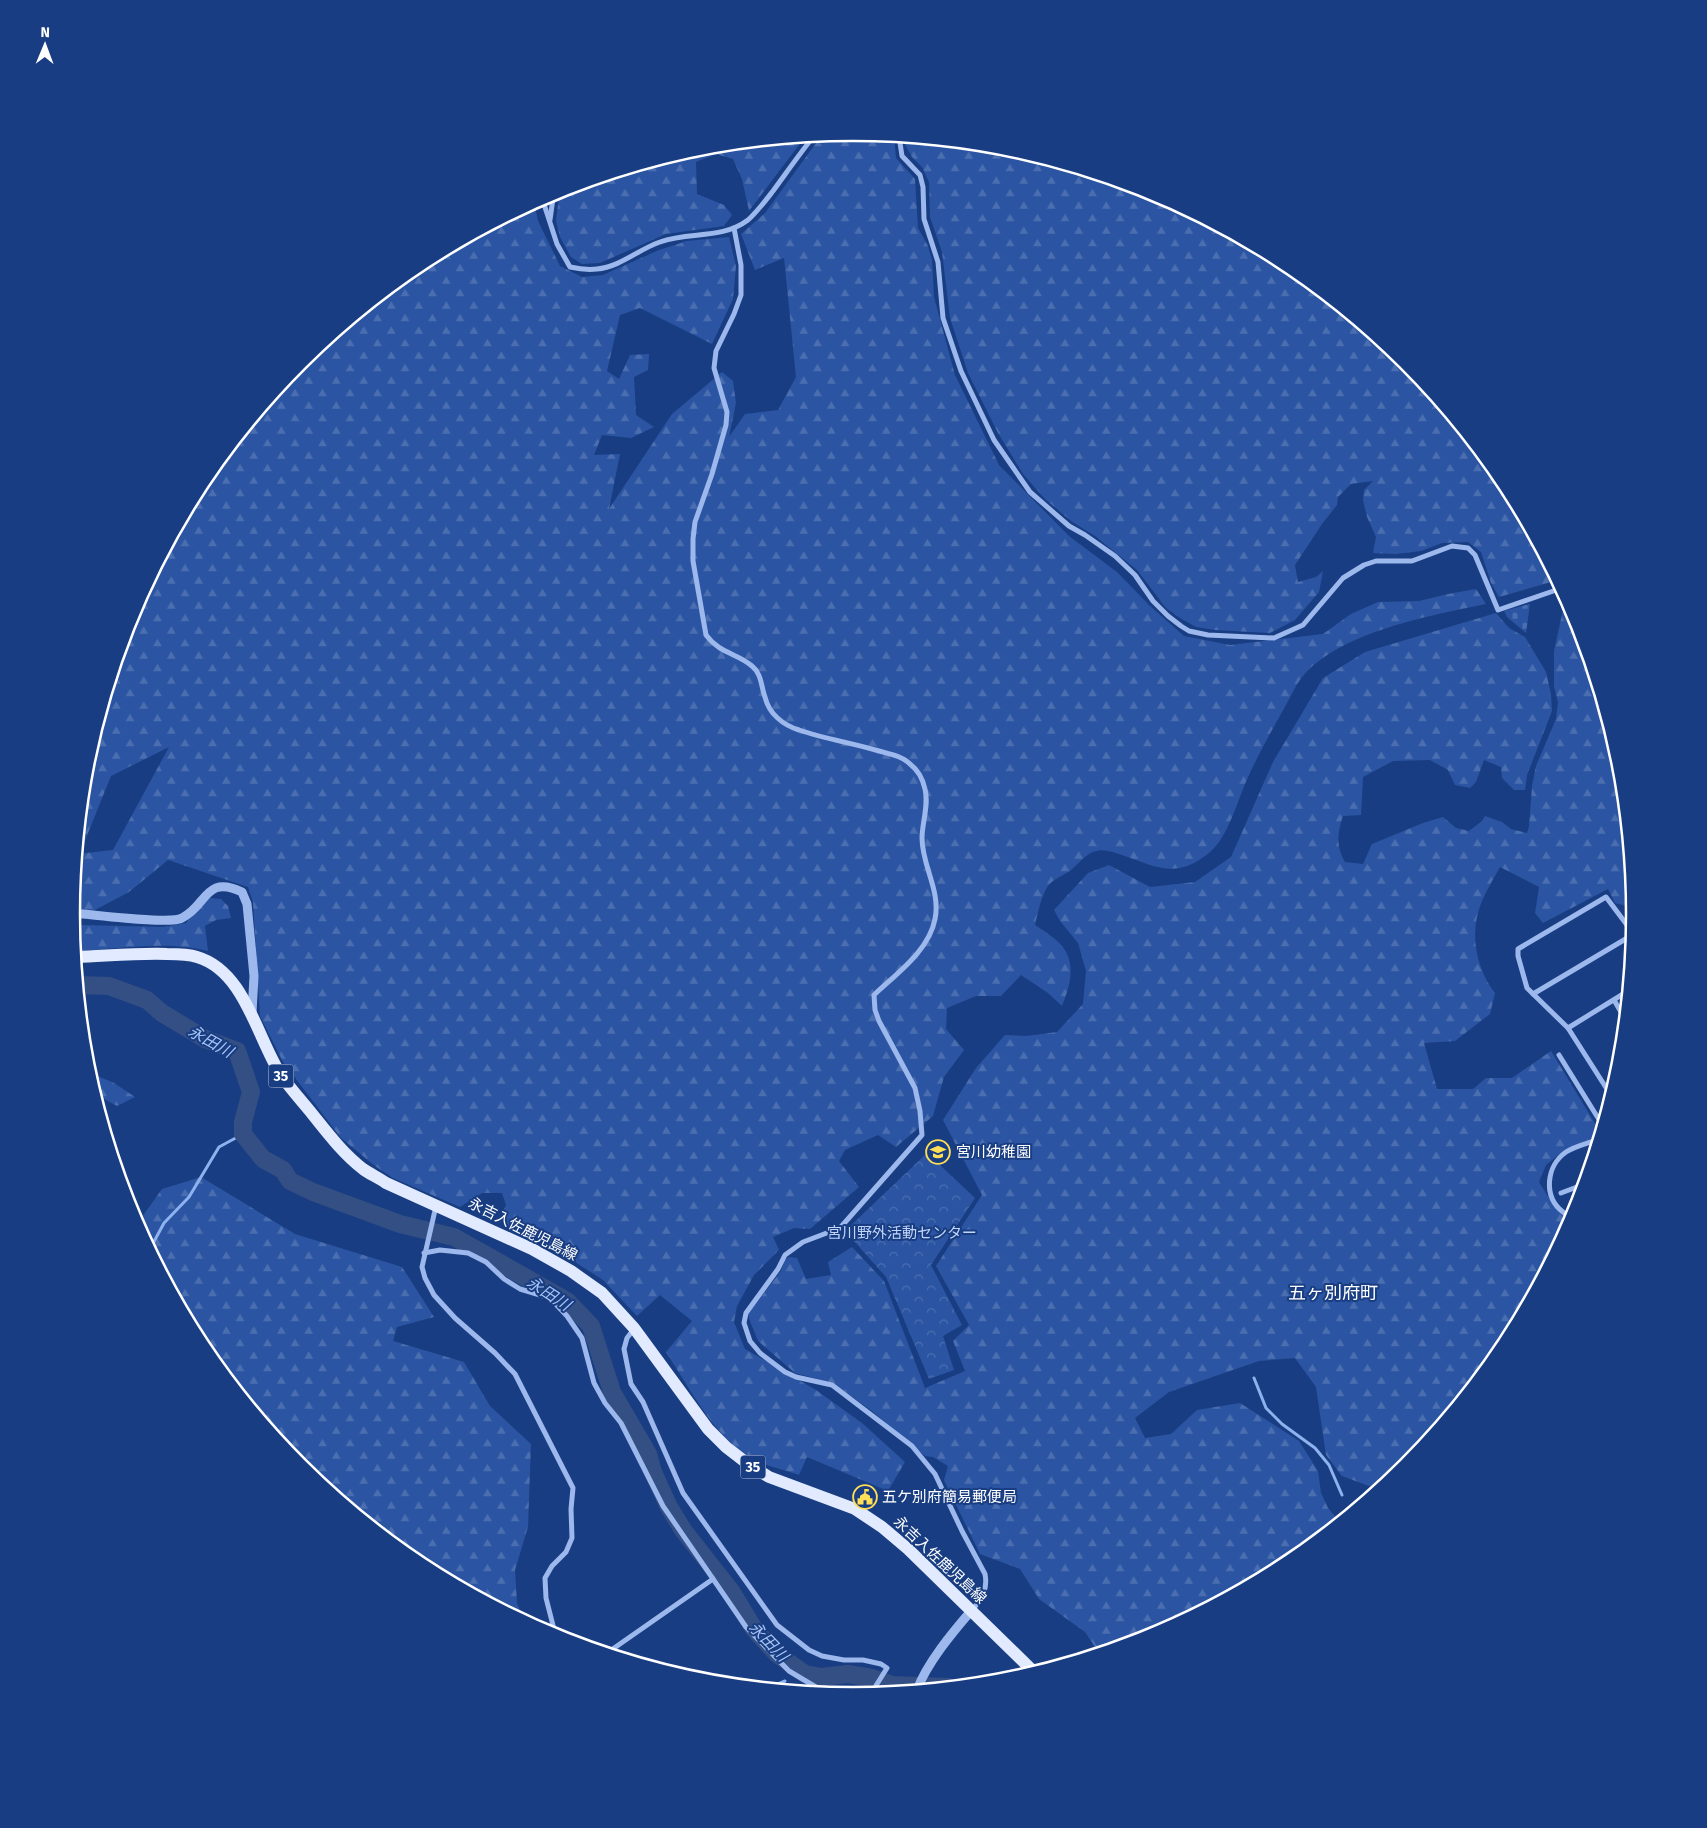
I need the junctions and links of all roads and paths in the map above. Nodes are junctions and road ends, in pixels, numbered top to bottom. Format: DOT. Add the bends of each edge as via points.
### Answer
graph roads {
  1 [pos="810,142"];
  2 [pos="899,142"];
  3 [pos="553,201"];
  4 [pos="544,205"];
  5 [pos="550,220"];
  6 [pos="734,228"];
  7 [pos="1555,590"];
  8 [pos="80,913"];
  9 [pos="1627,924"];
  10 [pos="1626,939"];
  11 [pos="82,957"];
  12 [pos="1533,994"];
  13 [pos="1622,995"];
  14 [pos="1614,1000"];
  15 [pos="1620,1011"];
  16 [pos="252,1016"];
  17 [pos="1568,1028"];
  18 [pos="1558,1055"];
  19 [pos="1607,1089"];
  20 [pos="1599,1120"];
  21 [pos="1593,1142"];
  22 [pos="1577,1187"];
  23 [pos="1561,1193"];
  24 [pos="434,1211"];
  25 [pos="1567,1213"];
  26 [pos="424,1253"];
  27 [pos="634,1328"];
  28 [pos="713,1579"];
  29 [pos="972,1611"];
  30 [pos="554,1627"];
  31 [pos="613,1649"];
  32 [pos="1030,1667"];
  33 [pos="919,1685"];
  34 [pos="815,1686"];
  35 [pos="875,1687"];
  1 -- 6 [label="street" via="766,200 749,219"];
  2 -- 7 [label="street" via="902,156 920,175 923,187 924,219 938,262 943,318 961,371 994,440 1030,492 1068,526 1115,556 1135,575 1153,601 1181,626 1208,635 1274,638 1302,626 1344,578 1364,565 1376,561 1412,561 1452,546 1468,548 1476,555 1498,610"];
  3 -- 5 [label="street"];
  4 -- 5 [label="street"];
  5 -- 6 [label="street" via="557,244 570,266 598,270 658,242 680,236 717,234"];
  6 -- 29 [label="street" via="741,265 741,295 716,351 714,368 727,412 726,425 695,522 693,539 693,560 706,635 722,650 753,667 760,677 772,712 783,722 798,730 899,757 910,764 921,777 926,792 923,853 936,893 935,919 927,940 874,995 879,1022 915,1088 922,1135 840,1228 804,1242 785,1254 746,1313 744,1323 750,1341 760,1353 796,1377 832,1385 912,1446 935,1474 985,1574 983,1596"];
  8 -- 16 [label="street" via="182,919 219,887 230,886 242,892 247,904 254,976"];
  9 -- 12 [label="street" via="1606,897 1518,949 1527,988"];
  10 -- 12 [label="street"];
  11 -- 16 [label="main road, 永吉入佐鹿児島線 / 35" via="151,954 198,957 225,973"];
  12 -- 17 [label="street"];
  13 -- 14 [label="street"];
  14 -- 15 [label="street"];
  14 -- 17 [label="street"];
  16 -- 24 [label="main road, 永吉入佐鹿児島線 / 35" via="280,1073 344,1151 364,1169"];
  17 -- 19 [label="street"];
  18 -- 20 [label="street"];
  21 -- 25 [label="street" via="1566,1152 1550,1175 1549,1185 1555,1203"];
  22 -- 23 [label="street"];
  24 -- 26 [label="street"];
  24 -- 27 [label="main road, 永吉入佐鹿児島線 / 35" via="497,1232 571,1271 602,1293"];
  26 -- 28 [label="street" via="440,1250 468,1253 486,1262 520,1289 550,1298 567,1316 582,1338 594,1383 605,1403 621,1423 663,1506"];
  26 -- 30 [label="street" via="422,1267 434,1295 515,1374 573,1488 572,1538 566,1552 545,1578"];
  27 -- 29 [label="main road, 永吉入佐鹿児島線 / 35" via="708,1429 726,1447 769,1477 855,1509 882,1527"];
  27 -- 35 [label="street" via="624,1349 631,1384 643,1402 683,1493 777,1625 822,1656 872,1662 888,1668"];
  28 -- 31 [label="street"];
  28 -- 34 [label="street" via="746,1627 766,1649 789,1671"];
  29 -- 32 [label="main road, 永吉入佐鹿児島線 / 35"];
  29 -- 33 [label="street"];
}
